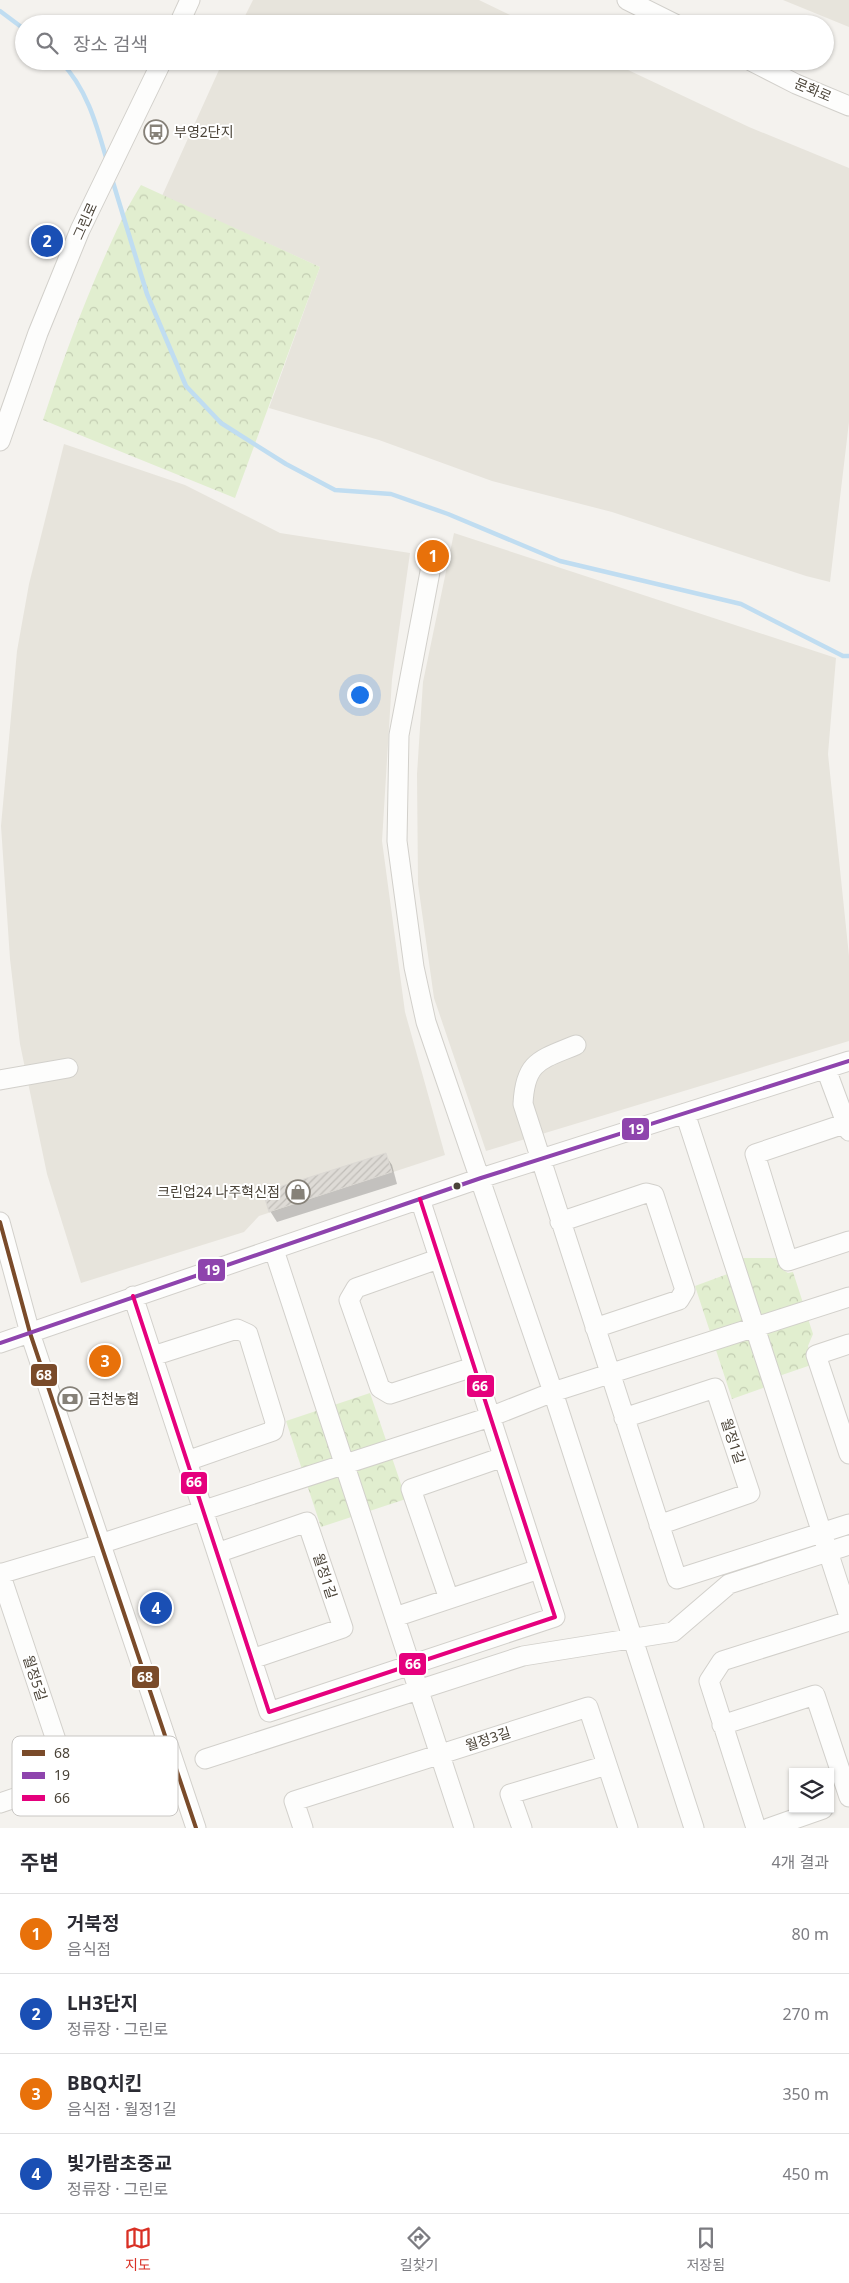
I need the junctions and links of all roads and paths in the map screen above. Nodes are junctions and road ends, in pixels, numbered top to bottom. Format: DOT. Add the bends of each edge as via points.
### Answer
graph roads {
  1 [pos="190,0"];
  2 [pos="627,0"];
  3 [pos="183,15"];
  4 [pos="657,15"];
  5 [pos="158,70"];
  6 [pos="769,70"];
  7 [pos="849,106"];
  8 [pos="0,441"];
  9 [pos="434,556"];
  10 [pos="576,1045"];
  11 [pos="849,1062"];
  12 [pos="68,1068"];
  13 [pos="826,1069"];
  14 [pos="0,1080"];
  15 [pos="685,1113"];
  16 [pos="848,1127"];
  17 [pos="540,1160"];
  18 [pos="481,1178"];
  19 [pos="420,1199"];
  20 [pos="0,1222"];
  21 [pos="560,1222"];
  22 [pos="849,1242"];
  23 [pos="274,1250"];
  24 [pos="438,1259"];
  25 [pos="133,1296"];
  26 [pos="849,1297"];
  27 [pos="755,1326"];
  28 [pos="595,1328"];
  29 [pos="30,1333"];
  30 [pos="0,1343"];
  31 [pos="849,1344"];
  32 [pos="153,1356"];
  33 [pos="473,1366"];
  34 [pos="609,1373"];
  35 [pos="553,1392"];
  36 [pos="490,1417"];
  37 [pos="624,1418"];
  38 [pos="849,1454"];
  39 [pos="503,1457"];
  40 [pos="187,1461"];
  41 [pos="345,1464"];
  42 [pos="203,1510"];
  43 [pos="849,1524"];
  44 [pos="659,1525"];
  45 [pos="822,1533"];
  46 [pos="100,1544"];
  47 [pos="849,1545"];
  48 [pos="828,1552"];
  49 [pos="217,1553"];
  50 [pos="540,1569"];
  51 [pos="0,1574"];
  52 [pos="449,1599"];
  53 [pos="849,1616"];
  54 [pos="395,1617"];
  55 [pos="849,1621"];
  56 [pos="633,1638"];
  57 [pos="252,1659"];
  58 [pos="411,1665"];
  59 [pos="419,1690"];
  60 [pos="722,1725"];
  61 [pos="55,1736"];
  62 [pos="165,1736"];
  63 [pos="440,1755"];
  64 [pos="205,1759"];
  65 [pos="607,1764"];
  66 [pos="178,1775"];
  67 [pos="12,1799"];
  68 [pos="849,1799"];
  69 [pos="0,1803"];
  70 [pos="834,1805"];
  71 [pos="811,1813"];
  72 [pos="196,1828"];
  73 [pos="303,1828"];
  74 [pos="464,1828"];
  75 [pos="522,1828"];
  76 [pos="628,1828"];
  77 [pos="694,1828"];
  78 [pos="756,1828"];
  79 [pos="768,1828"];
  1 -- 3 [label="street"];
  2 -- 4 [label="street"];
  5 -- 8 [label="street, 그린로" via="91,207 38,333"];
  6 -- 7 [label="street, 문화로"];
  9 -- 18 [label="street" via="399,735 397,842 414,968 426,1022"];
  10 -- 17 [label="street" via="544,1058 528,1072 523,1104"];
  11 -- 13 [label="street"];
  12 -- 14 [label="street"];
  13 -- 15 [label="street"];
  13 -- 16 [label="street"];
  15 -- 17 [label="street"];
  15 -- 27 [label="street"];
  16 -- 22 [label="street" via="755,1154 788,1261"];
  17 -- 18 [label="street"];
  17 -- 21 [label="street"];
  18 -- 19 [label="street"];
  18 -- 35 [label="street"];
  19 -- 23 [label="street"];
  19 -- 24 [label="street"];
  20 -- 29 [label="street"];
  21 -- 28 [label="street"];
  21 -- 28 [label="street" via="646,1193 654,1195 684,1290 682,1295 679,1300"];
  23 -- 25 [label="street"];
  23 -- 41 [label="street"];
  24 -- 33 [label="street"];
  24 -- 33 [label="street" via="356,1288 349,1300 380,1388 390,1394"];
  25 -- 29 [label="street"];
  25 -- 32 [label="street"];
  26 -- 27 [label="street"];
  27 -- 34 [label="street"];
  27 -- 45 [label="street"];
  28 -- 34 [label="street"];
  29 -- 30 [label="street"];
  29 -- 46 [label="street"];
  31 -- 38 [label="street" via="816,1355"];
  32 -- 40 [label="street"];
  32 -- 40 [label="street" via="237,1329 248,1334 275,1422 273,1431"];
  33 -- 36 [label="street"];
  34 -- 35 [label="street"];
  34 -- 37 [label="street"];
  35 -- 36 [label="street"];
  35 -- 56 [label="street"];
  36 -- 39 [label="street"];
  36 -- 41 [label="street"];
  37 -- 44 [label="street"];
  37 -- 44 [label="street, 월정1길" via="715,1388 750,1494"];
  39 -- 50 [label="street"];
  39 -- 52 [label="street" via="411,1489"];
  40 -- 42 [label="street"];
  41 -- 42 [label="street"];
  41 -- 54 [label="street"];
  42 -- 46 [label="street"];
  42 -- 49 [label="street"];
  43 -- 45 [label="street"];
  44 -- 45 [label="street" via="677,1579"];
  45 -- 48 [label="street"];
  46 -- 51 [label="street"];
  46 -- 62 [label="street"];
  47 -- 48 [label="street"];
  48 -- 53 [label="street"];
  48 -- 56 [label="street" via="729,1584 673,1632"];
  49 -- 57 [label="street"];
  49 -- 57 [label="street, 월정1길" via="307,1522 343,1628"];
  50 -- 52 [label="street"];
  50 -- 58 [label="street" via="555,1618"];
  51 -- 61 [label="street, 월정5길"];
  52 -- 54 [label="street"];
  54 -- 58 [label="street"];
  55 -- 60 [label="street" via="722,1661 709,1681"];
  56 -- 59 [label="street" via="523,1656"];
  56 -- 77 [label="street"];
  57 -- 58 [label="street" via="269,1712"];
  58 -- 59 [label="street"];
  59 -- 63 [label="street"];
  59 -- 64 [label="street"];
  60 -- 68 [label="street" via="815,1695"];
  60 -- 78 [label="street"];
  63 -- 65 [label="street, 월정3길" via="588,1707"];
  63 -- 73 [label="street, 월정3길" via="294,1801"];
  63 -- 74 [label="street"];
  65 -- 75 [label="street" via="510,1794"];
  65 -- 76 [label="street, 월정3길"];
  66 -- 72 [label="street"];
  67 -- 69 [label="street, 월정5길"];
  68 -- 70 [label="street"];
  71 -- 79 [label="street"];
}
